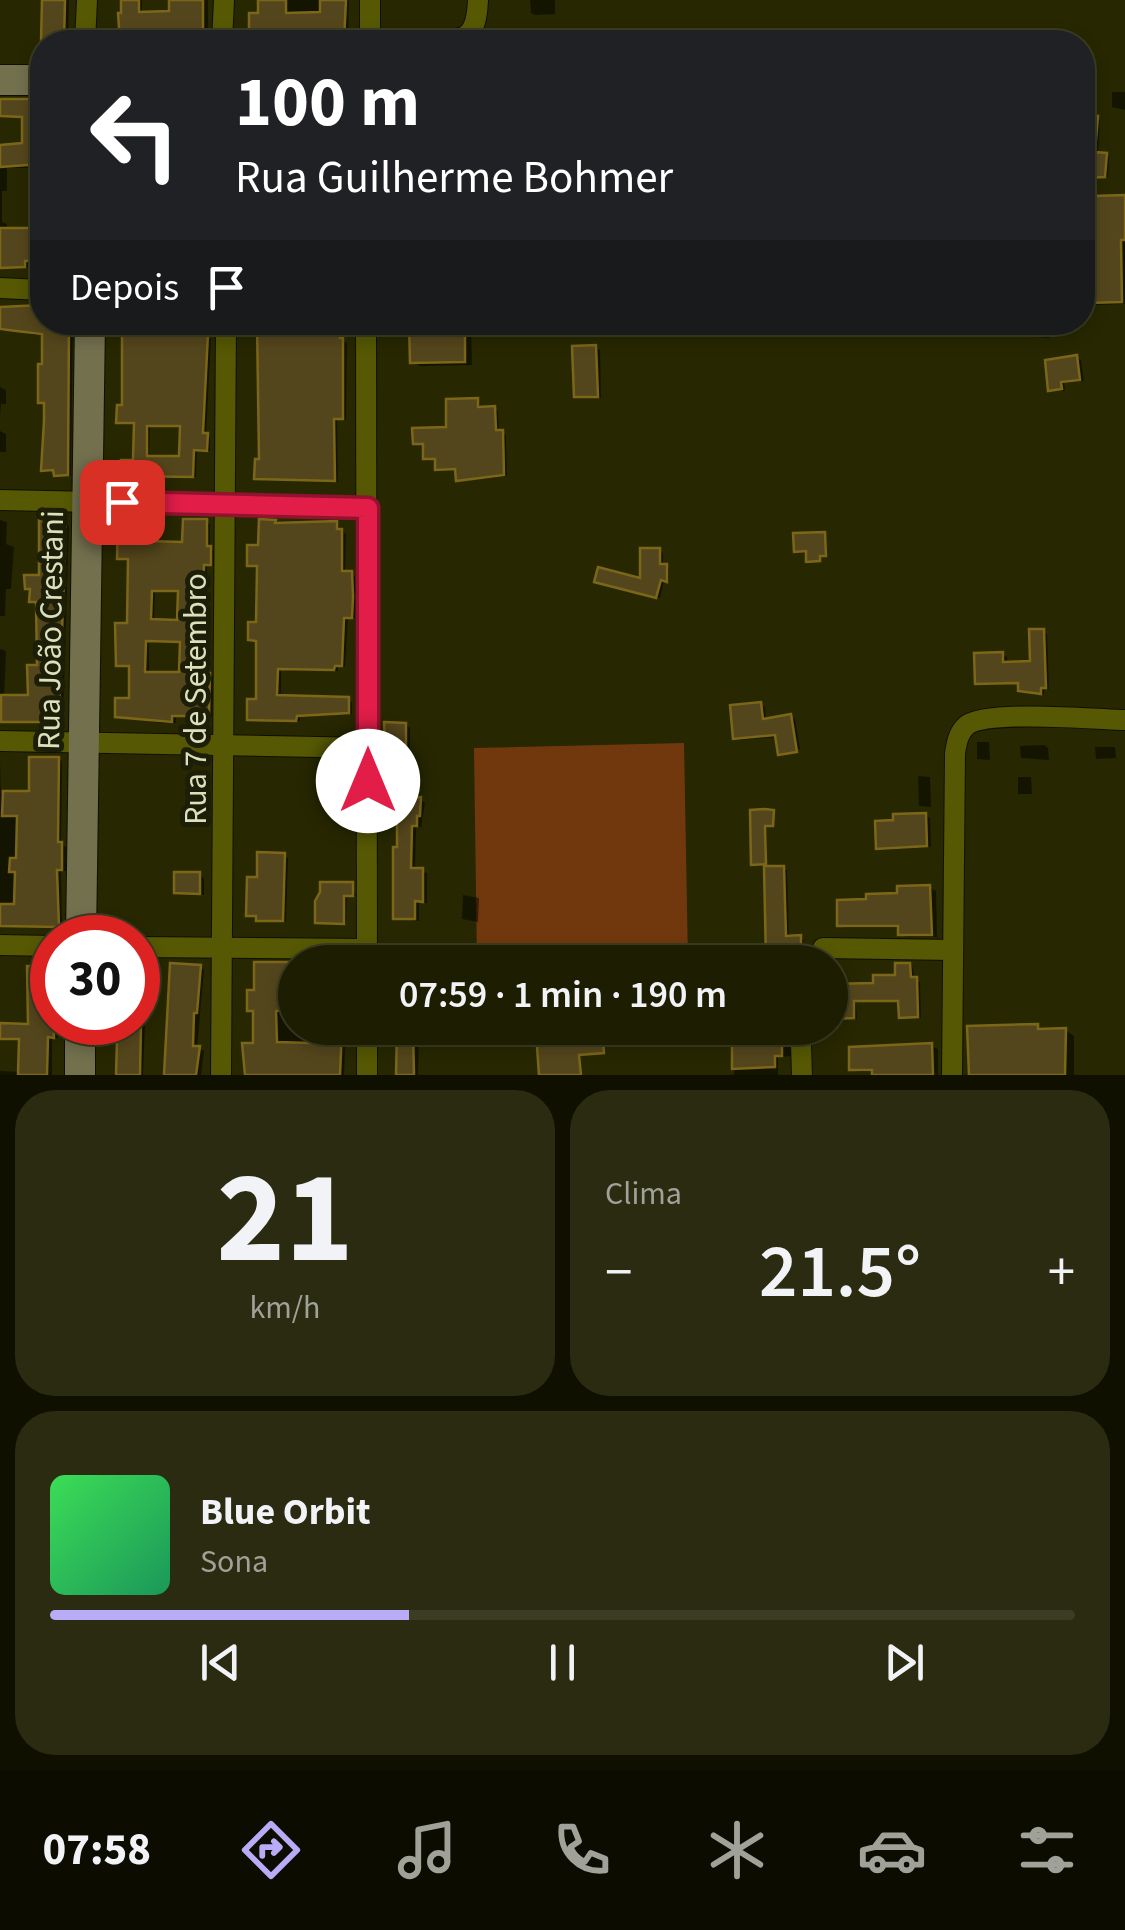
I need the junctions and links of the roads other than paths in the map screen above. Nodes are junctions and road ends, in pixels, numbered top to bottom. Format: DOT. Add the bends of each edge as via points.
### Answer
graph roads {
  1 [pos="87,0"];
  2 [pos="224,0"];
  3 [pos="370,0"];
  4 [pos="478,0"];
  5 [pos="86,30"];
  6 [pos="223,30"];
  7 [pos="370,30"];
  8 [pos="472,30"];
  9 [pos="0,80"];
  10 [pos="30,80"];
  11 [pos="0,288"];
  12 [pos="30,289"];
  13 [pos="90,335"];
  14 [pos="226,335"];
  15 [pos="366,335"];
  16 [pos="0,500"];
  17 [pos="86,502"];
  18 [pos="226,504"];
  19 [pos="368,508"];
  20 [pos="1125,720"];
  21 [pos="84,740"];
  22 [pos="0,741"];
  23 [pos="225,744"];
  24 [pos="369,748"];
  25 [pos="81,915"];
  26 [pos="0,945"];
  27 [pos="367,945"];
  28 [pos="30,946"];
  29 [pos="160,947"];
  30 [pos="224,948"];
  31 [pos="848,948"];
  32 [pos="953,950"];
  33 [pos="278,951"];
  34 [pos="80,1045"];
  35 [pos="367,1045"];
  36 [pos="801,1045"];
  37 [pos="80,1075"];
  38 [pos="221,1075"];
  39 [pos="367,1075"];
  40 [pos="802,1075"];
  41 [pos="952,1075"];
  1 -- 5 [label="street"];
  2 -- 6 [label="street"];
  3 -- 7 [label="street"];
  4 -- 8 [label="street"];
  9 -- 10 [label="street"];
  11 -- 12 [label="street"];
  13 -- 17 [label="street, Rua João Crestani"];
  14 -- 18 [label="street, Rua 7 de Setembro"];
  15 -- 19 [label="street"];
  16 -- 17 [label="street"];
  17 -- 18 [label="street"];
  17 -- 21 [label="street, Rua João Crestani"];
  18 -- 19 [label="street"];
  18 -- 23 [label="street, Rua 7 de Setembro"];
  19 -- 24 [label="street"];
  20 -- 32 [label="street" via="994,718 969,724 958,736"];
  21 -- 22 [label="street"];
  21 -- 23 [label="street"];
  21 -- 25 [label="street, Rua João Crestani"];
  23 -- 24 [label="street"];
  23 -- 30 [label="street, Rua 7 de Setembro"];
  24 -- 27 [label="street"];
  26 -- 28 [label="street"];
  29 -- 30 [label="street"];
  30 -- 33 [label="street"];
  30 -- 38 [label="street, Rua 7 de Setembro"];
  31 -- 32 [label="street"];
  32 -- 41 [label="street"];
  34 -- 37 [label="street"];
  35 -- 39 [label="street"];
  36 -- 40 [label="street"];
}
